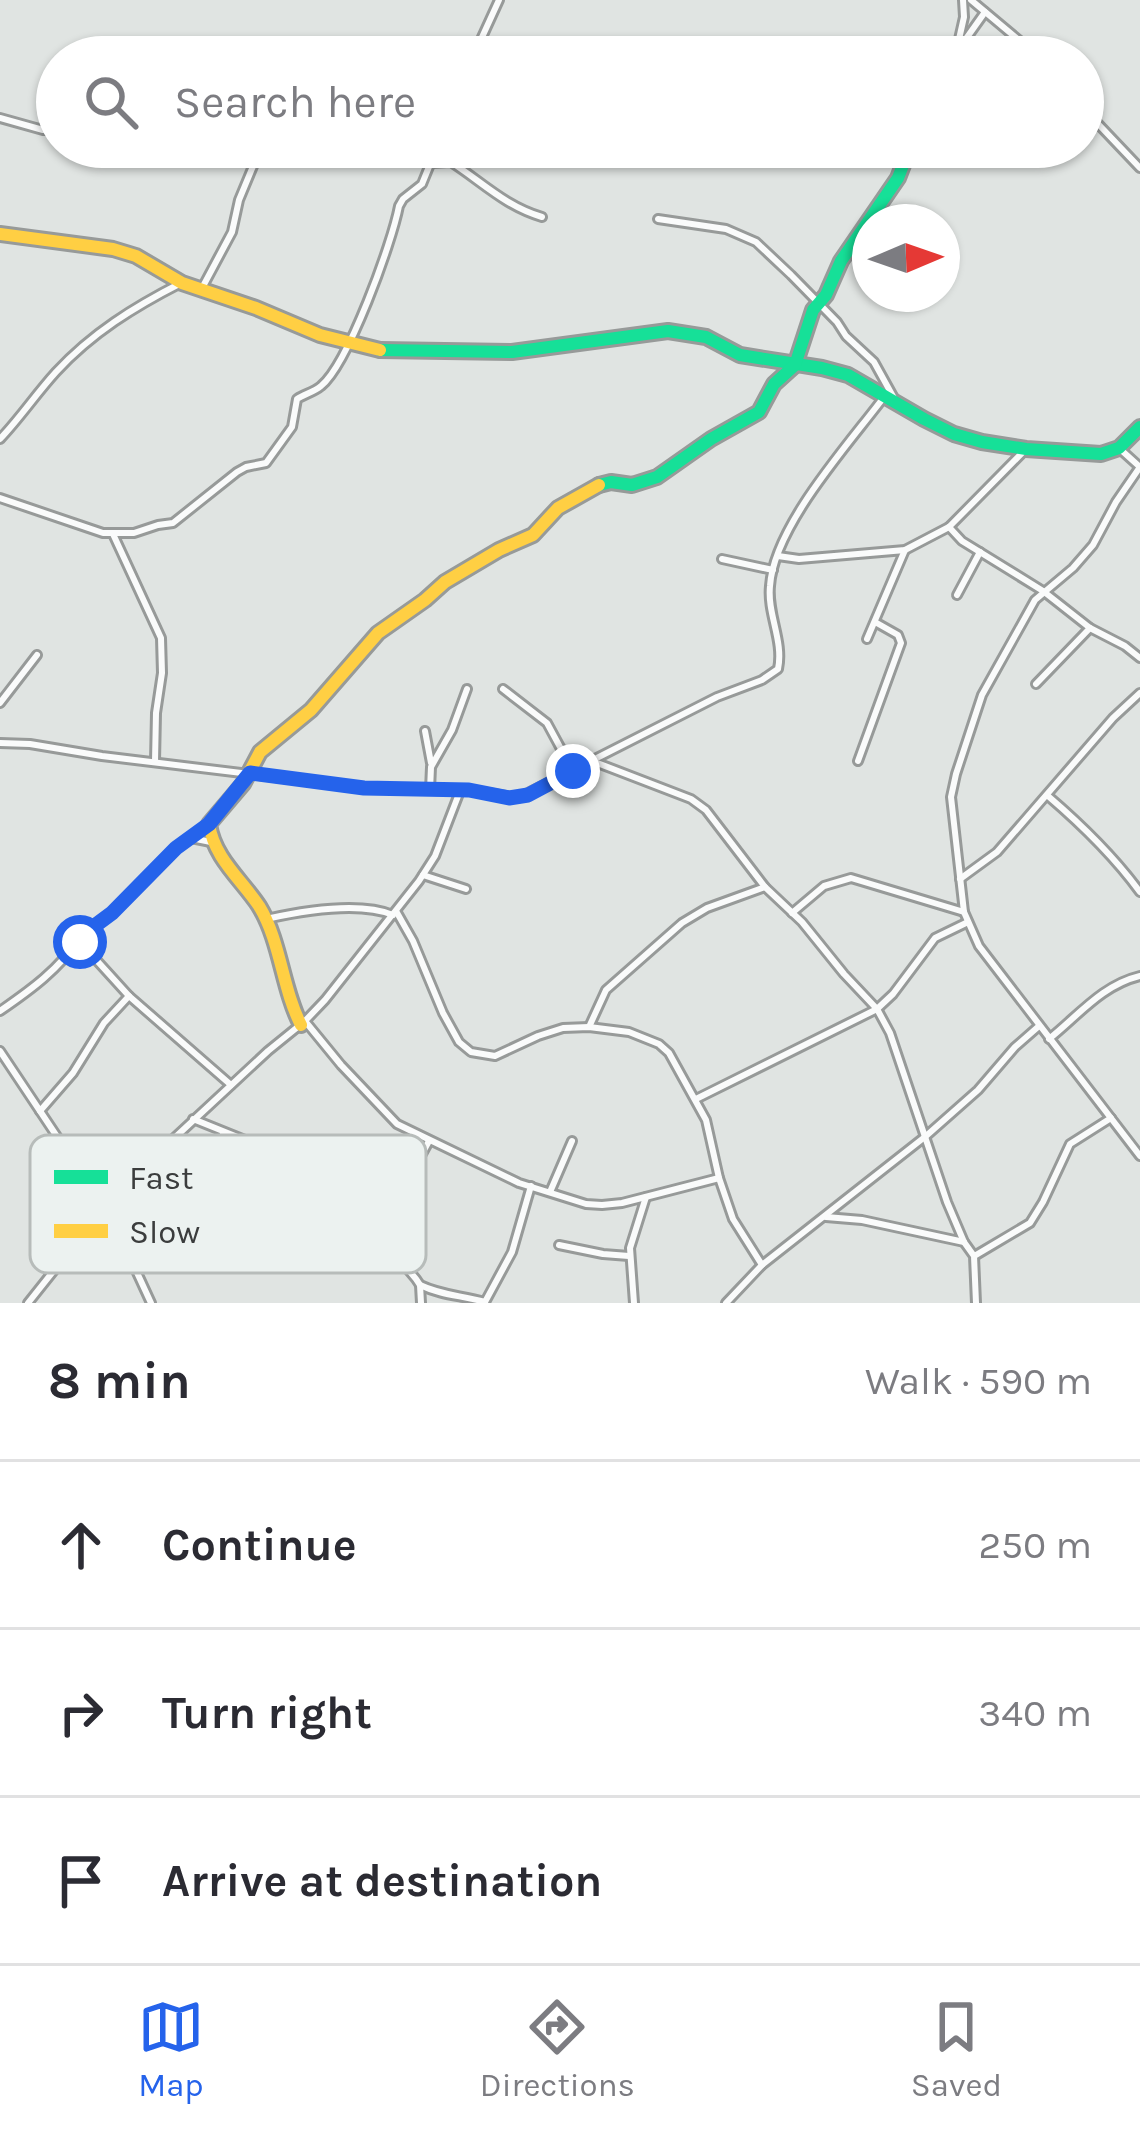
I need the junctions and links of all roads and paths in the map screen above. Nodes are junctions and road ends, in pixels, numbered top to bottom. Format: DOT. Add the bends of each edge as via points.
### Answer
graph roads {
  1 [pos="499,0"];
  2 [pos="967,0"];
  3 [pos="986,12"];
  4 [pos="483,36"];
  5 [pos="959,36"];
  6 [pos="968,36"];
  7 [pos="1014,36"];
  8 [pos="0,118"];
  9 [pos="36,128"];
  10 [pos="1104,130"];
  11 [pos="252,168"];
  12 [pos="430,168"];
  13 [pos="459,168"];
  14 [pos="902,168"];
  15 [pos="1140,168"];
  16 [pos="542,217"];
  17 [pos="658,220"];
  18 [pos="0,234"];
  19 [pos="182,283"];
  20 [pos="202,290"];
  21 [pos="819,303"];
  22 [pos="350,343"];
  23 [pos="795,365"];
  24 [pos="890,400"];
  25 [pos="1140,427"];
  26 [pos="0,439"];
  27 [pos="1120,448"];
  28 [pos="1026,449"];
  29 [pos="0,498"];
  30 [pos="949,527"];
  31 [pos="113,534"];
  32 [pos="905,550"];
  33 [pos="980,552"];
  34 [pos="778,556"];
  35 [pos="722,559"];
  36 [pos="773,570"];
  37 [pos="1043,591"];
  38 [pos="956,595"];
  39 [pos="875,622"];
  40 [pos="1090,628"];
  41 [pos="867,639"];
  42 [pos="38,655"];
  43 [pos="1140,658"];
  44 [pos="1036,684"];
  45 [pos="466,689"];
  46 [pos="503,689"];
  47 [pos="1140,693"];
  48 [pos="0,704"];
  49 [pos="425,731"];
  50 [pos="0,743"];
  51 [pos="154,761"];
  52 [pos="592,761"];
  53 [pos="858,761"];
  54 [pos="431,766"];
  55 [pos="573,771"];
  56 [pos="250,773"];
  57 [pos="430,790"];
  58 [pos="460,791"];
  59 [pos="1048,796"];
  60 [pos="209,824"];
  61 [pos="191,838"];
  62 [pos="211,842"];
  63 [pos="423,875"];
  64 [pos="960,879"];
  65 [pos="765,887"];
  66 [pos="466,889"];
  67 [pos="1140,892"];
  68 [pos="964,912"];
  69 [pos="395,913"];
  70 [pos="792,913"];
  71 [pos="266,919"];
  72 [pos="968,922"];
  73 [pos="81,936"];
  74 [pos="1140,976"];
  75 [pos="129,996"];
  76 [pos="878,1009"];
  77 [pos="0,1011"];
  78 [pos="303,1023"];
  79 [pos="1039,1026"];
  80 [pos="589,1027"];
  81 [pos="1049,1040"];
  82 [pos="0,1051"];
  83 [pos="231,1084"];
  84 [pos="696,1099"];
  85 [pos="40,1111"];
  86 [pos="1111,1118"];
  87 [pos="193,1119"];
  88 [pos="223,1133"];
  89 [pos="56,1135"];
  90 [pos="176,1135"];
  91 [pos="228,1135"];
  92 [pos="418,1135"];
  93 [pos="926,1136"];
  94 [pos="426,1139"];
  95 [pos="429,1141"];
  96 [pos="572,1141"];
  97 [pos="426,1146"];
  98 [pos="1140,1156"];
  99 [pos="719,1178"];
  100 [pos="530,1186"];
  101 [pos="550,1192"];
  102 [pos="646,1197"];
  103 [pos="825,1217"];
  104 [pos="964,1242"];
  105 [pos="559,1245"];
  106 [pos="629,1256"];
  107 [pos="974,1256"];
  108 [pos="762,1265"];
  109 [pos="52,1273"];
  110 [pos="136,1273"];
  111 [pos="410,1273"];
  112 [pos="420,1285"];
  113 [pos="28,1303"];
  114 [pos="151,1303"];
  115 [pos="421,1303"];
  116 [pos="487,1303"];
  117 [pos="634,1303"];
  118 [pos="726,1303"];
  119 [pos="976,1303"];
  1 -- 4 [label="street"];
  2 -- 3 [label="street"];
  2 -- 5 [label="street"];
  3 -- 6 [label="street"];
  3 -- 7 [label="street"];
  8 -- 9 [label="street"];
  10 -- 15 [label="street"];
  11 -- 20 [label="street"];
  12 -- 22 [label="street" via="399,206"];
  13 -- 16 [label="street"];
  14 -- 21 [label="street"];
  17 -- 21 [label="street" via="742,234"];
  18 -- 19 [label="street" via="113,250"];
  19 -- 20 [label="street"];
  19 -- 26 [label="street" via="98,332"];
  20 -- 22 [label="street"];
  21 -- 23 [label="street"];
  21 -- 24 [label="street" via="874,362"];
  22 -- 23 [label="street" via="512,352 687,332 740,355"];
  22 -- 31 [label="street" via="321,387 297,399 292,427 266,463 246,467 173,523"];
  23 -- 24 [label="street" via="848,375"];
  23 -- 56 [label="street" via="759,412 657,477 593,486 533,536 445,582 378,633 311,710 260,752"];
  24 -- 28 [label="street" via="954,434"];
  24 -- 34 [label="street" via="799,512"];
  25 -- 27 [label="street"];
  27 -- 28 [label="street"];
  27 -- 37 [label="street" via="1140,466 1093,545"];
  28 -- 30 [label="street"];
  29 -- 31 [label="street"];
  30 -- 32 [label="street"];
  30 -- 33 [label="street"];
  31 -- 51 [label="street" via="161,638"];
  32 -- 34 [label="street"];
  32 -- 39 [label="street"];
  33 -- 37 [label="street"];
  33 -- 38 [label="street"];
  34 -- 36 [label="street"];
  35 -- 36 [label="street"];
  36 -- 52 [label="street" via="778,669"];
  37 -- 40 [label="street"];
  37 -- 64 [label="street" via="982,695 956,774"];
  39 -- 41 [label="street"];
  39 -- 53 [label="street" via="902,643"];
  40 -- 43 [label="street"];
  40 -- 44 [label="street"];
  42 -- 48 [label="street"];
  45 -- 54 [label="street"];
  46 -- 55 [label="street" via="547,723"];
  47 -- 59 [label="street"];
  49 -- 54 [label="street"];
  50 -- 51 [label="street"];
  51 -- 56 [label="street"];
  52 -- 55 [label="street"];
  52 -- 65 [label="street" via="698,803"];
  54 -- 57 [label="street"];
  55 -- 58 [label="street" via="518,797"];
  56 -- 57 [label="street"];
  56 -- 60 [label="street"];
  57 -- 58 [label="street"];
  58 -- 63 [label="street"];
  59 -- 64 [label="street"];
  59 -- 67 [label="street" via="1087,828"];
  60 -- 61 [label="street"];
  60 -- 62 [label="street"];
  61 -- 62 [label="street"];
  61 -- 73 [label="street"];
  62 -- 71 [label="street"];
  63 -- 66 [label="street"];
  63 -- 69 [label="street"];
  64 -- 68 [label="street"];
  65 -- 70 [label="street"];
  65 -- 80 [label="street" via="682,923 606,990"];
  68 -- 70 [label="street" via="851,878 824,886"];
  68 -- 72 [label="street"];
  69 -- 71 [label="street" via="361,908"];
  69 -- 78 [label="street"];
  69 -- 80 [label="street" via="471,1052 495,1056 563,1028"];
  70 -- 76 [label="street"];
  71 -- 78 [label="street" via="286,997"];
  72 -- 76 [label="street" via="935,938"];
  72 -- 79 [label="street"];
  73 -- 75 [label="street" via="82,947"];
  73 -- 77 [label="street" via="64,962"];
  74 -- 81 [label="street" via="1100,994"];
  75 -- 83 [label="street"];
  75 -- 85 [label="street"];
  76 -- 84 [label="street"];
  76 -- 93 [label="street"];
  78 -- 83 [label="street"];
  78 -- 92 [label="street" via="379,1108"];
  79 -- 81 [label="street"];
  79 -- 93 [label="street"];
  80 -- 84 [label="street" via="658,1044"];
  81 -- 86 [label="street"];
  82 -- 85 [label="street"];
  83 -- 87 [label="street"];
  84 -- 99 [label="street"];
  85 -- 89 [label="street"];
  86 -- 98 [label="street"];
  86 -- 107 [label="street" via="1070,1144 1030,1223"];
  87 -- 88 [label="street"];
  87 -- 90 [label="street"];
  88 -- 91 [label="street"];
  93 -- 103 [label="street"];
  93 -- 104 [label="street"];
  94 -- 95 [label="street"];
  95 -- 97 [label="street"];
  95 -- 100 [label="street"];
  96 -- 101 [label="street"];
  99 -- 102 [label="street"];
  99 -- 108 [label="street"];
  100 -- 101 [label="street"];
  100 -- 116 [label="street"];
  101 -- 102 [label="street" via="586,1204"];
  102 -- 106 [label="street"];
  103 -- 104 [label="street"];
  103 -- 108 [label="street"];
  104 -- 107 [label="street"];
  105 -- 106 [label="street"];
  106 -- 117 [label="street"];
  107 -- 119 [label="street"];
  108 -- 118 [label="street"];
  109 -- 113 [label="street"];
  110 -- 114 [label="street"];
  111 -- 112 [label="street"];
  112 -- 115 [label="street"];
  112 -- 116 [label="street"];
}
